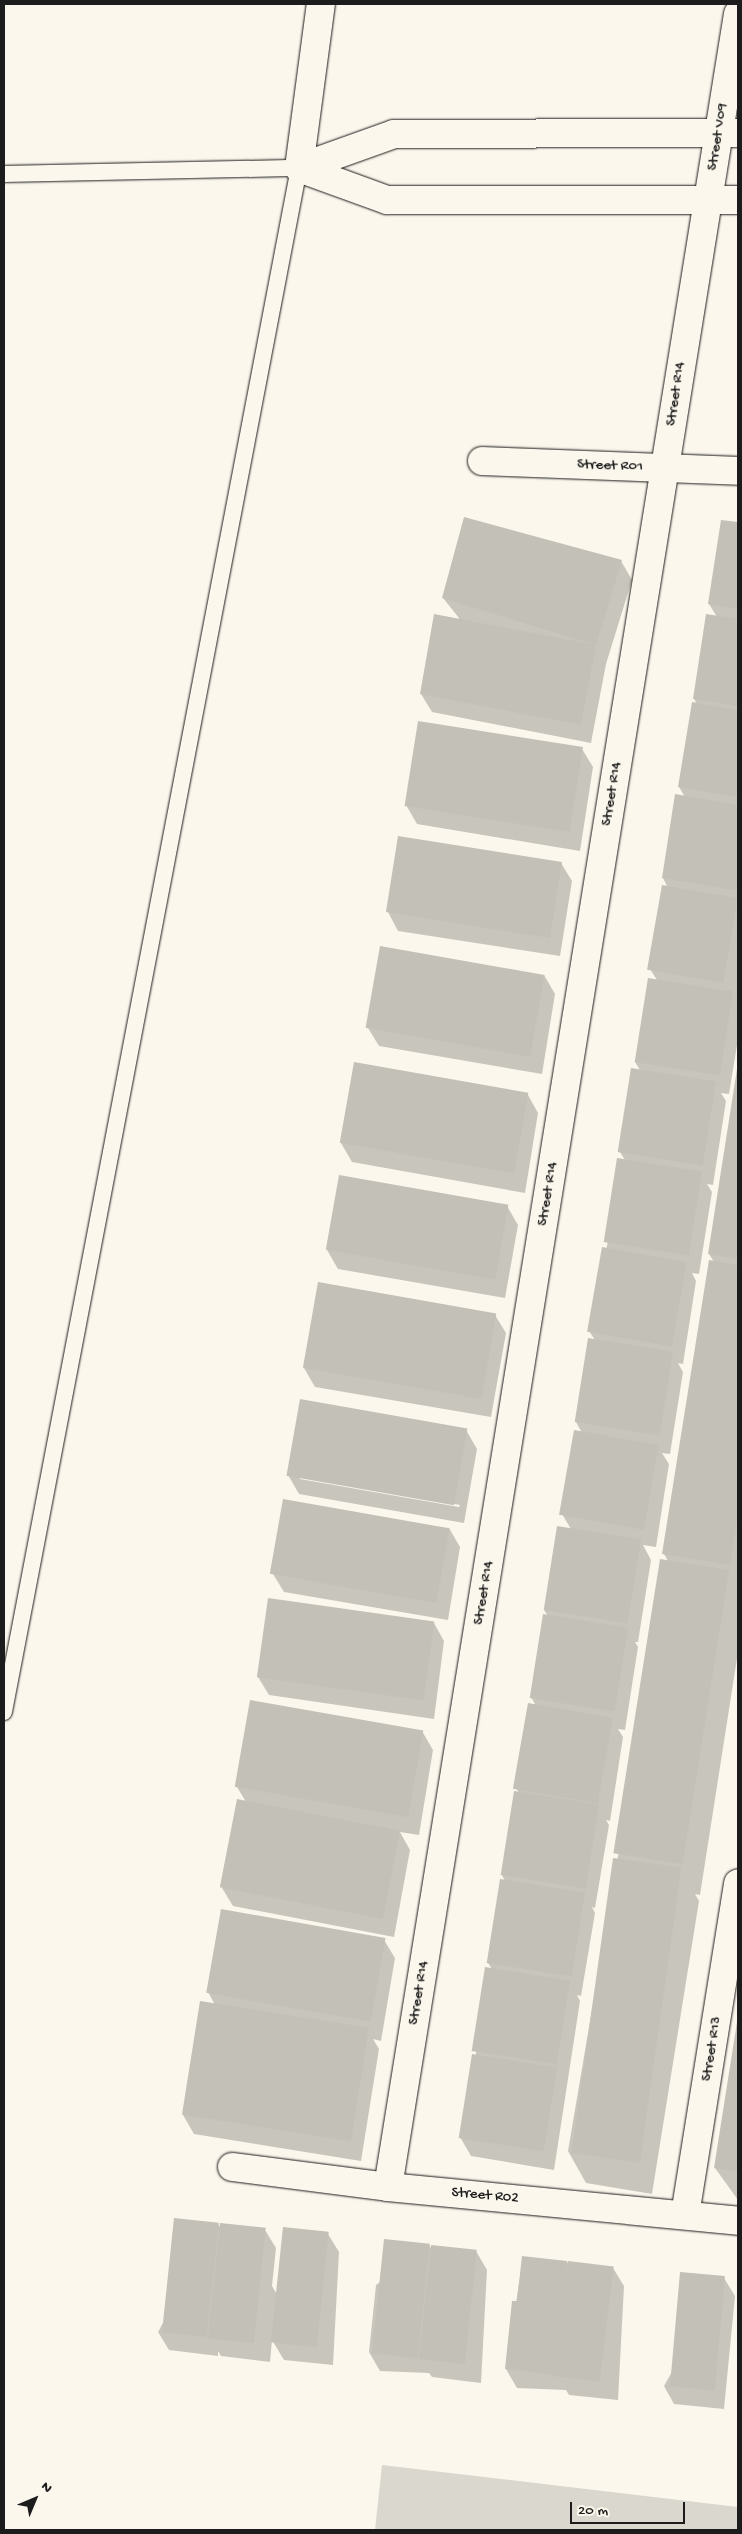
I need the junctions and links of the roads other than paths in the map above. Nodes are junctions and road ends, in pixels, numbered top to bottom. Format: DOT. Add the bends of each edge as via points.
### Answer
graph roads {
  1 [pos="321,4"];
  2 [pos="738,14"];
  3 [pos="729,133"];
  4 [pos="299,168"];
  5 [pos="4,174"];
  6 [pos="708,200"];
  7 [pos="738,200"];
  8 [pos="482,461"];
  9 [pos="665,468"];
  10 [pos="738,471"];
  11 [pos="4,1712"];
  12 [pos="738,1883"];
  13 [pos="232,2167"];
  14 [pos="388,2187"];
  15 [pos="685,2215"];
  16 [pos="738,2221"];
  1 -- 4 [label="street"];
  2 -- 3 [label="street, Street V09"];
  3 -- 4 [label="street" via="394,134"];
  3 -- 6 [label="street, Street V09"];
  4 -- 5 [label="lane"];
  4 -- 6 [label="street" via="387,200"];
  4 -- 11 [label="lane"];
  6 -- 7 [label="street"];
  6 -- 9 [label="street, Street R14"];
  8 -- 9 [label="street, Street R01"];
  9 -- 10 [label="street, Street R01"];
  9 -- 14 [label="street, Street R14"];
  12 -- 15 [label="street, Street R13"];
  13 -- 14 [label="street, Street R02"];
  14 -- 15 [label="street, Street R02"];
  15 -- 16 [label="street, Street R02"];
}
